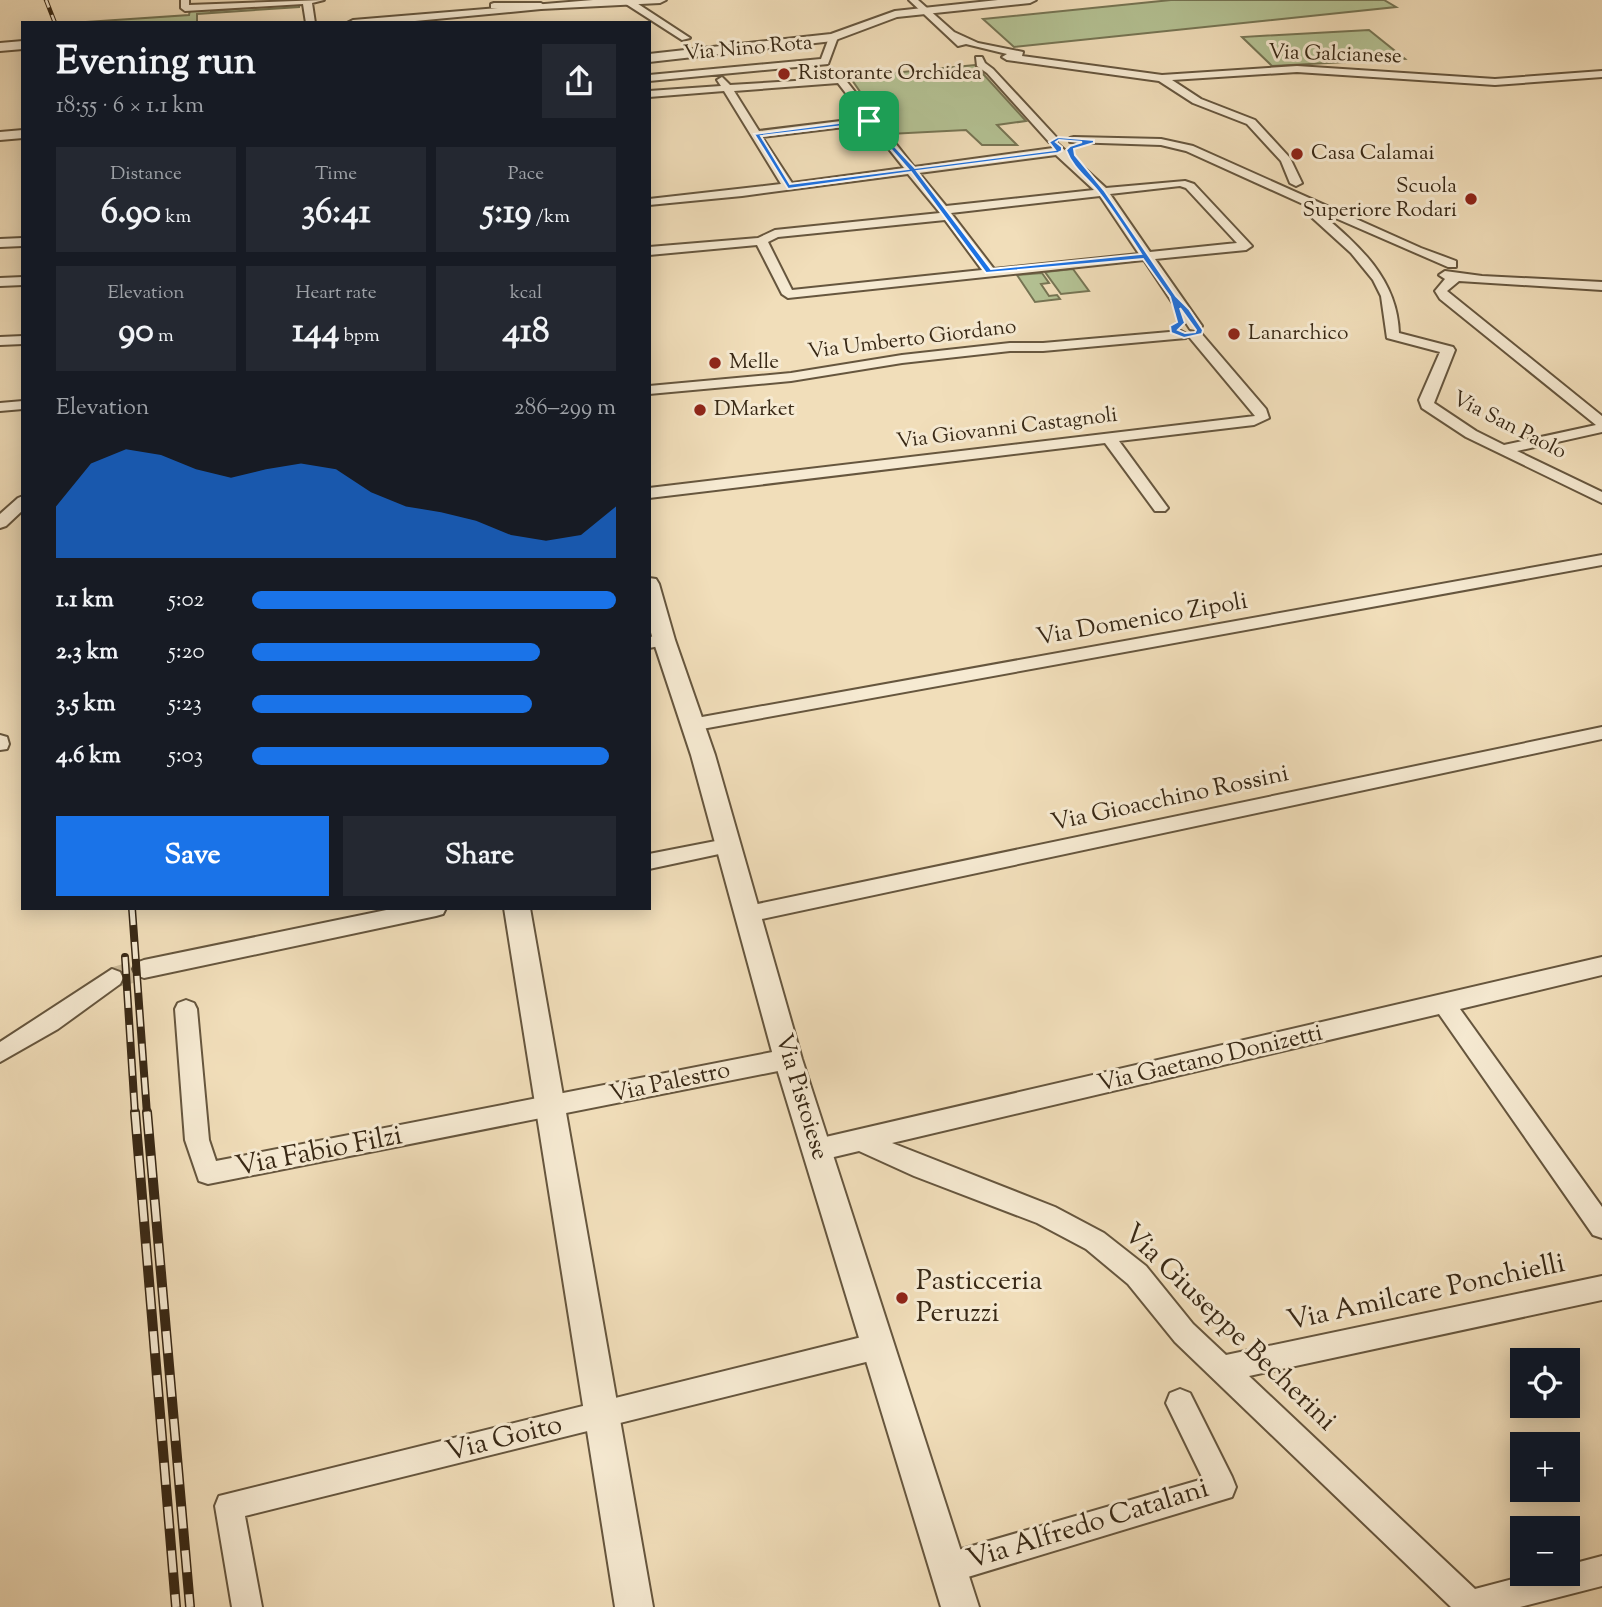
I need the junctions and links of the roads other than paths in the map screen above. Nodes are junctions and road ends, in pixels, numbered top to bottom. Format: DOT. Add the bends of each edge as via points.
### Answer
graph roads {
  1 [pos="320,0"];
  2 [pos="660,0"];
  3 [pos="913,0"];
  4 [pos="1030,0"];
  5 [pos="307,1"];
  6 [pos="629,2"];
  7 [pos="185,4"];
  8 [pos="495,10"];
  9 [pos="925,10"];
  10 [pos="310,21"];
  11 [pos="375,21"];
  12 [pos="673,30"];
  13 [pos="661,32"];
  14 [pos="833,37"];
  15 [pos="685,38"];
  16 [pos="957,39"];
  17 [pos="21,46"];
  18 [pos="0,47"];
  19 [pos="979,57"];
  20 [pos="651,58"];
  21 [pos="997,61"];
  22 [pos="1068,66"];
  23 [pos="717,71"];
  24 [pos="1602,74"];
  25 [pos="651,78"];
  26 [pos="1162,78"];
  27 [pos="727,87"];
  28 [pos="651,94"];
  29 [pos="869,121"];
  30 [pos="1038,124"];
  31 [pos="21,134"];
  32 [pos="757,134"];
  33 [pos="0,136"];
  34 [pos="1072,143"];
  35 [pos="1057,146"];
  36 [pos="913,170"];
  37 [pos="1081,170"];
  38 [pos="1296,183"];
  39 [pos="788,187"];
  40 [pos="1102,191"];
  41 [pos="1307,200"];
  42 [pos="651,202"];
  43 [pos="947,213"];
  44 [pos="761,241"];
  45 [pos="21,242"];
  46 [pos="0,243"];
  47 [pos="651,251"];
  48 [pos="1145,256"];
  49 [pos="989,271"];
  50 [pos="1464,276"];
  51 [pos="21,281"];
  52 [pos="0,282"];
  53 [pos="1602,286"];
  54 [pos="1188,330"];
  55 [pos="21,340"];
  56 [pos="0,341"];
  57 [pos="651,390"];
  58 [pos="21,405"];
  59 [pos="0,407"];
  60 [pos="1602,425"];
  61 [pos="1109,438"];
  62 [pos="1505,449"];
  63 [pos="651,493"];
  64 [pos="1602,498"];
  65 [pos="21,503"];
  66 [pos="1160,508"];
  67 [pos="1,521"];
  68 [pos="1602,560"];
  69 [pos="651,598"];
  70 [pos="657,641"];
  71 [pos="691,725"];
  72 [pos="1602,733"];
  73 [pos="726,846"];
  74 [pos="651,862"];
  75 [pos="426,910"];
  76 [pos="517,910"];
  77 [pos="747,914"];
  78 [pos="1602,966"];
  79 [pos="144,969"];
  80 [pos="112,978"];
  81 [pos="1444,1003"];
  82 [pos="186,1009"];
  83 [pos="0,1053"];
  84 [pos="788,1059"];
  85 [pos="551,1107"];
  86 [pos="862,1141"];
  87 [pos="817,1150"];
  88 [pos="1602,1227"];
  89 [pos="1602,1288"];
  90 [pos="878,1346"];
  91 [pos="1222,1369"];
  92 [pos="1180,1402"];
  93 [pos="600,1415"];
  94 [pos="948,1567"];
  95 [pos="1602,1571"];
  96 [pos="1471,1606"];
  97 [pos="247,1607"];
  98 [pos="634,1607"];
  99 [pos="960,1607"];
  1 -- 5 [label="street"];
  2 -- 6 [label="street"];
  3 -- 9 [label="street, Via Galcianese"];
  4 -- 9 [label="street"];
  5 -- 7 [label="street"];
  5 -- 10 [label="street"];
  6 -- 8 [label="street"];
  6 -- 12 [label="street"];
  8 -- 11 [label="street"];
  9 -- 14 [label="street" via="888,16"];
  9 -- 16 [label="street, Via Galcianese"];
  12 -- 13 [label="street"];
  12 -- 15 [label="street"];
  14 -- 20 [label="street"];
  14 -- 23 [label="street, Via Nino Rota" via="825,62"];
  16 -- 19 [label="street, Via Galcianese"];
  16 -- 21 [label="street, Via Galcianese"];
  16 -- 22 [label="street, Via Galcianese"];
  17 -- 18 [label="street"];
  19 -- 21 [label="street, Via Galcianese"];
  19 -- 21 [label="street" via="980,64"];
  21 -- 22 [label="street, Via Galcianese"];
  21 -- 30 [label="street"];
  22 -- 26 [label="street, Via Galcianese"];
  23 -- 25 [label="street, Via Nino Rota"];
  23 -- 27 [label="street"];
  24 -- 26 [label="street, Via Galcianese" via="1495,82 1297,69"];
  26 -- 38 [label="street" via="1197,101 1251,122 1286,160"];
  27 -- 28 [label="street"];
  27 -- 29 [label="street" via="841,80"];
  27 -- 32 [label="street"];
  29 -- 32 [label="street"];
  29 -- 36 [label="street"];
  30 -- 34 [label="street"];
  30 -- 35 [label="street"];
  31 -- 33 [label="street"];
  32 -- 39 [label="street"];
  34 -- 35 [label="street"];
  34 -- 37 [label="street" via="1070,150"];
  34 -- 41 [label="street" via="1154,142 1189,148"];
  35 -- 36 [label="street"];
  35 -- 37 [label="street"];
  36 -- 39 [label="street"];
  36 -- 43 [label="street"];
  37 -- 40 [label="street"];
  39 -- 42 [label="street"];
  40 -- 43 [label="street"];
  40 -- 48 [label="street"];
  40 -- 48 [label="street" via="1187,184 1246,246"];
  41 -- 50 [label="street" via="1447,265 1442,273"];
  41 -- 62 [label="street, Via San Paolo" via="1311,211 1372,266 1394,317 1392,335 1448,350 1427,405"];
  43 -- 44 [label="street" via="775,234"];
  43 -- 49 [label="street"];
  44 -- 47 [label="street"];
  44 -- 49 [label="street" via="788,294"];
  45 -- 46 [label="street"];
  48 -- 49 [label="street"];
  48 -- 54 [label="street" via="1187,310"];
  50 -- 53 [label="street"];
  50 -- 60 [label="street" via="1443,287 1444,296"];
  51 -- 52 [label="street"];
  54 -- 57 [label="street, Via Umberto Giordano"];
  54 -- 61 [label="street, Via Giovanni Castagnoli" via="1262,418"];
  55 -- 56 [label="street"];
  58 -- 59 [label="street"];
  60 -- 62 [label="street"];
  61 -- 63 [label="street, Via Giovanni Castagnoli"];
  61 -- 66 [label="street"];
  62 -- 64 [label="street, Via San Paolo"];
  65 -- 67 [label="street"];
  68 -- 71 [label="street, Via Domenico Zipoli"];
  69 -- 70 [label="street, Via Pistoiese"];
  70 -- 71 [label="street, Via Pistoiese"];
  71 -- 73 [label="street, Via Pistoiese"];
  72 -- 77 [label="street, Via Gioacchino Rossini"];
  73 -- 74 [label="street"];
  73 -- 77 [label="street, Via Pistoiese"];
  75 -- 79 [label="street"];
  76 -- 85 [label="street"];
  77 -- 84 [label="street, Via Pistoiese"];
  78 -- 81 [label="street, Via Gaetano Donizetti"];
  80 -- 83 [label="street"];
  81 -- 86 [label="street, Via Gaetano Donizetti"];
  81 -- 88 [label="street"];
  82 -- 85 [label="street, Via Fabio Filzi" via="197,1140 208,1172"];
  84 -- 85 [label="street, Via Palestro"];
  84 -- 87 [label="street, Via Pistoiese"];
  85 -- 93 [label="street"];
  86 -- 87 [label="street, Via Gaetano Donizetti"];
  86 -- 91 [label="street, Via Giuseppe Becherini" via="1046,1214 1095,1241 1137,1275 1184,1333"];
  87 -- 90 [label="street, Via Pistoiese"];
  89 -- 91 [label="street, Via Amilcare Ponchielli"];
  90 -- 93 [label="street, Via Goito"];
  90 -- 94 [label="street, Via Pistoiese"];
  91 -- 96 [label="street, Via Giuseppe Becherini"];
  92 -- 94 [label="street, Via Alfredo Catalani" via="1222,1487"];
  93 -- 97 [label="street, Via Goito" via="229,1506"];
  93 -- 98 [label="street"];
  94 -- 99 [label="street, Via Pistoiese"];
  95 -- 96 [label="street"];
}
